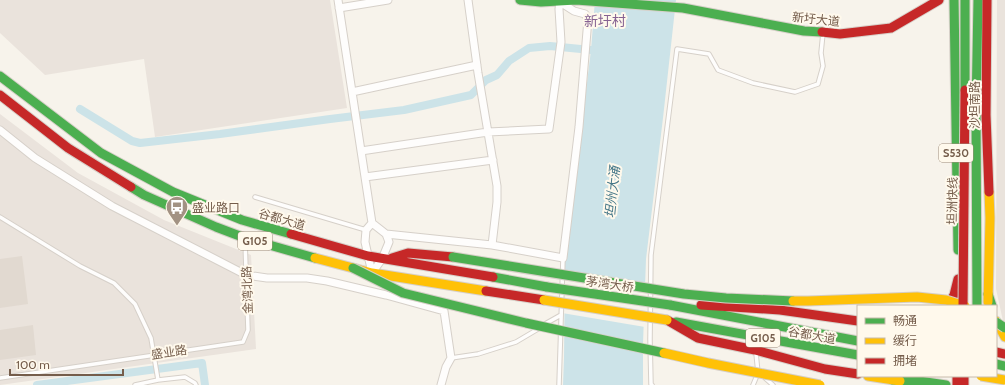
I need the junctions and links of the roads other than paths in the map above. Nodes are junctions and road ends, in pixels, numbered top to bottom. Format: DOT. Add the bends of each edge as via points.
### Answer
graph roads {
  1 [pos="338,0"];
  2 [pos="388,0"];
  3 [pos="468,0"];
  4 [pos="520,0"];
  5 [pos="576,0"];
  6 [pos="939,0"];
  7 [pos="954,0"];
  8 [pos="965,0"];
  9 [pos="978,0"];
  10 [pos="987,0"];
  11 [pos="561,1"];
  12 [pos="339,8"];
  13 [pos="823,33"];
  14 [pos="477,65"];
  15 [pos="0,76"];
  16 [pos="352,92"];
  17 [pos="0,95"];
  18 [pos="0,130"];
  19 [pos="488,132"];
  20 [pos="361,151"];
  21 [pos="493,160"];
  22 [pos="365,177"];
  23 [pos="255,197"];
  24 [pos="0,217"];
  25 [pos="372,223"];
  26 [pos="366,230"];
  27 [pos="386,234"];
  28 [pos="245,238"];
  29 [pos="492,245"];
  30 [pos="368,256"];
  31 [pos="563,258"];
  32 [pos="385,259"];
  33 [pos="353,268"];
  34 [pos="372,273"];
  35 [pos="246,275"];
  36 [pos="958,279"];
  37 [pos="547,287"];
  38 [pos="988,294"];
  39 [pos="670,305"];
  40 [pos="949,305"];
  41 [pos="958,305"];
  42 [pos="961,305"];
  43 [pos="964,305"];
  44 [pos="977,305"];
  45 [pos="988,305"];
  46 [pos="992,305"];
  47 [pos="560,315"];
  48 [pos="667,320"];
  49 [pos="857,321"];
  50 [pos="997,324"];
  51 [pos="1005,338"];
  52 [pos="857,341"];
  53 [pos="243,342"];
  54 [pos="755,350"];
  55 [pos="154,354"];
  56 [pos="857,355"];
  57 [pos="451,358"];
  58 [pos="758,373"];
  59 [pos="857,374"];
  60 [pos="874,377"];
  61 [pos="987,377"];
  62 [pos="0,378"];
  63 [pos="158,380"];
  64 [pos="892,380"];
  65 [pos="1005,380"];
  66 [pos="135,385"];
  67 [pos="196,385"];
  68 [pos="442,385"];
  69 [pos="559,385"];
  70 [pos="652,385"];
  71 [pos="753,385"];
  72 [pos="773,385"];
  73 [pos="820,385"];
  74 [pos="916,385"];
  75 [pos="946,385"];
  1 -- 12 [label="street"];
  2 -- 12 [label="street"];
  3 -- 14 [label="street"];
  4 -- 11 [label="main road"];
  5 -- 11 [label="main road"];
  5 -- 13 [label="main road, 新圩大道" via="683,8"];
  6 -- 13 [label="main road, 新圩大道" via="891,28 840,34"];
  7 -- 36 [label="main road, 沙坦南路 / S530"];
  8 -- 43 [label="main road, 坦洲快线, bridge"];
  9 -- 44 [label="main road, 坦洲快线"];
  10 -- 38 [label="main road, 沙坦南路 / S530" via="986,115 990,218"];
  11 -- 19 [label="street" via="561,42 549,128"];
  11 -- 31 [label="street" via="574,11 585,14 588,19 579,127"];
  12 -- 16 [label="street"];
  13 -- 70 [label="lane" via="823,66 818,84 795,92 753,83 718,70 709,54 677,49 651,255"];
  14 -- 16 [label="street"];
  14 -- 19 [label="street"];
  15 -- 30 [label="main road, 谷都大道 / G105" via="101,153 173,192 242,220"];
  16 -- 20 [label="street"];
  17 -- 28 [label="main road, G105" via="68,148 144,195"];
  18 -- 35 [label="street" via="34,158 112,206"];
  19 -- 20 [label="street"];
  19 -- 21 [label="street"];
  20 -- 22 [label="street"];
  21 -- 22 [label="street"];
  21 -- 29 [label="street" via="497,202"];
  22 -- 25 [label="street"];
  23 -- 26 [label="lane"];
  24 -- 55 [label="lane" via="80,266 114,283 136,304 151,338"];
  25 -- 26 [label="street"];
  25 -- 27 [label="street"];
  26 -- 30 [label="street"];
  27 -- 29 [label="street"];
  27 -- 32 [label="street" via="389,242"];
  28 -- 33 [label="main road, G105"];
  28 -- 35 [label="lane, 金湾北路"];
  29 -- 31 [label="street"];
  30 -- 32 [label="main road, 谷都大道 / G105"];
  30 -- 34 [label="street"];
  31 -- 47 [label="lane"];
  32 -- 34 [label="street"];
  32 -- 37 [label="main road, 谷都大道 / G105"];
  32 -- 42 [label="main road, bridge" via="408,253 453,257 684,294 726,298 808,301 917,297 946,300"];
  33 -- 34 [label="main road, G105"];
  33 -- 73 [label="main road, bridge" via="403,292 447,304 708,363"];
  34 -- 48 [label="main road, G105, bridge"];
  35 -- 53 [label="lane, 金湾北路" via="248,330"];
  35 -- 57 [label="street" via="327,281 444,311"];
  36 -- 40 [label="main road"];
  36 -- 41 [label="main road, 沙坦南路 / S530"];
  37 -- 39 [label="main road, 茅湾大桥 / G105, bridge"];
  38 -- 45 [label="main road, 沙坦南路 / S530"];
  38 -- 46 [label="main road"];
  39 -- 49 [label="main road" via="780,310"];
  39 -- 52 [label="main road, 谷都大道 / G105"];
  47 -- 57 [label="lane" via="516,342 478,354"];
  47 -- 69 [label="lane"];
  48 -- 54 [label="main road" via="698,338"];
  48 -- 56 [label="main road, 谷都大道 / G105"];
  50 -- 51 [label="main road"];
  53 -- 55 [label="lane, 盛业路"];
  54 -- 58 [label="lane"];
  54 -- 59 [label="main road" via="825,369"];
  55 -- 62 [label="lane, 盛业路"];
  55 -- 63 [label="lane"];
  57 -- 68 [label="street"];
  58 -- 71 [label="lane"];
  58 -- 72 [label="lane"];
  60 -- 64 [label="main road"];
  61 -- 65 [label="main road, bridge"];
  63 -- 66 [label="lane"];
  63 -- 67 [label="lane" via="185,377"];
  64 -- 74 [label="main road"];
  64 -- 75 [label="main road"];
}
